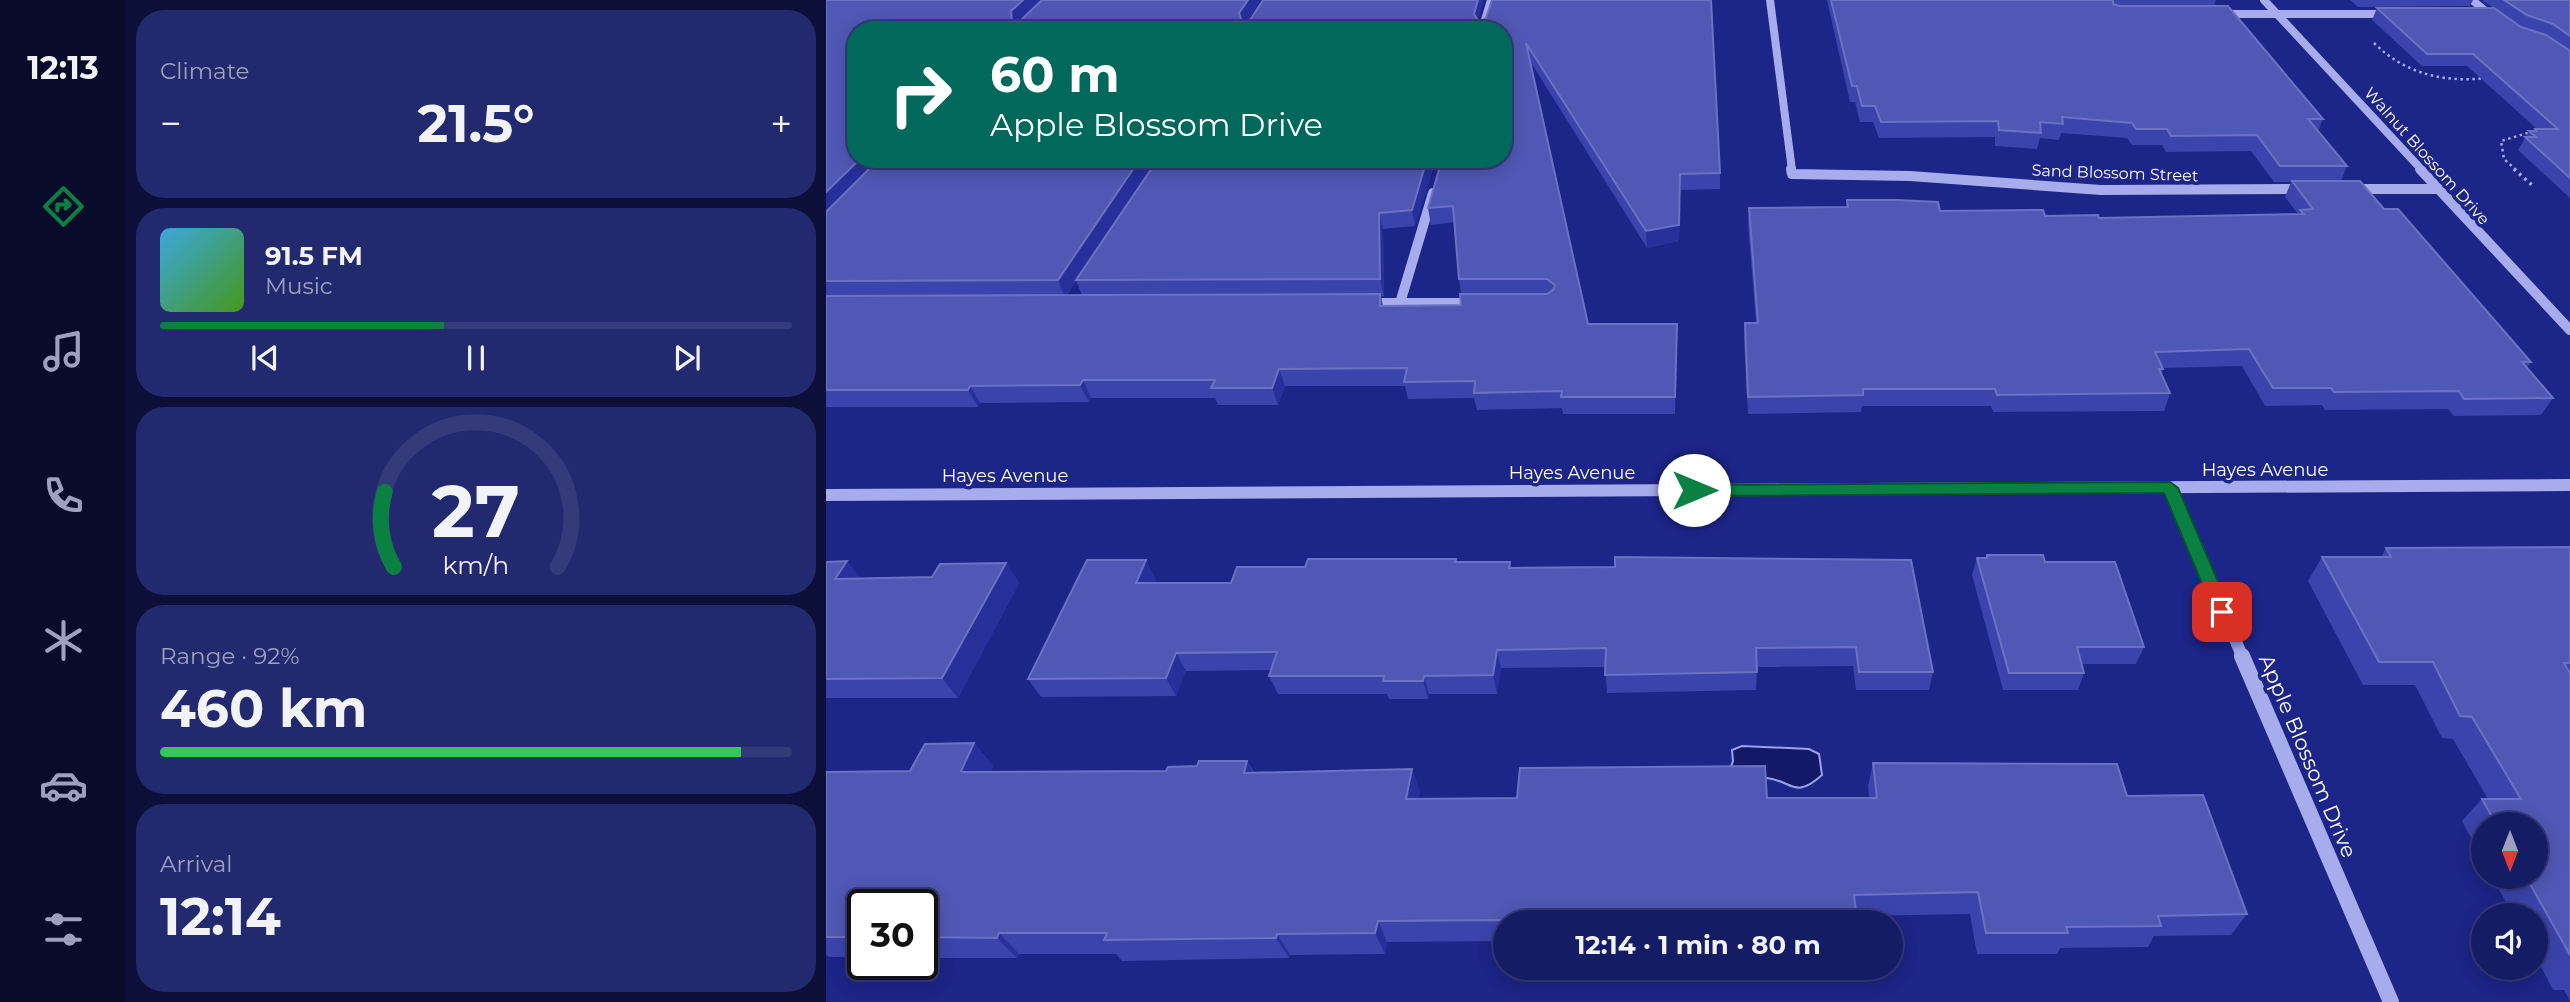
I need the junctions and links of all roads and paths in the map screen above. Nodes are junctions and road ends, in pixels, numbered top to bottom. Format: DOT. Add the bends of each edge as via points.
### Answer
graph roads {
  1 [pos="1490,0"];
  2 [pos="1770,0"];
  3 [pos="2264,0"];
  4 [pos="2472,0"];
  5 [pos="2474,13"];
  6 [pos="2487,13"];
  7 [pos="2209,14"];
  8 [pos="2277,14"];
  9 [pos="2396,14"];
  10 [pos="2497,20"];
  11 [pos="1484,21"];
  12 [pos="2368,36"];
  13 [pos="2490,77"];
  14 [pos="2538,131"];
  15 [pos="1435,185"];
  16 [pos="2533,186"];
  17 [pos="2316,189"];
  18 [pos="2343,189"];
  19 [pos="2438,189"];
  20 [pos="1359,303"];
  21 [pos="1400,303"];
  22 [pos="1495,303"];
  23 [pos="2570,330"];
  24 [pos="2570,485"];
  25 [pos="2170,488"];
  26 [pos="826,495"];
  27 [pos="2391,1002"];
  1 -- 11 [label="street"];
  2 -- 17 [label="street, Sand Blossom Street" via="1792,174 1910,176 2101,190"];
  3 -- 8 [label="street, Walnut Blossom Drive"];
  4 -- 6 [label="street"];
  5 -- 6 [label="street"];
  6 -- 10 [label="street"];
  7 -- 8 [label="street"];
  8 -- 9 [label="street"];
  8 -- 19 [label="street, Walnut Blossom Drive"];
  12 -- 13 [label="path" via="2399,65 2436,76"];
  14 -- 16 [label="path" via="2501,141 2504,159"];
  15 -- 21 [label="street"];
  18 -- 19 [label="street"];
  19 -- 23 [label="street, Walnut Blossom Drive"];
  20 -- 21 [label="street"];
  21 -- 22 [label="street"];
  24 -- 25 [label="street, Hayes Avenue"];
  25 -- 26 [label="street, Hayes Avenue"];
  25 -- 27 [label="street, Apple Blossom Drive"];
}
